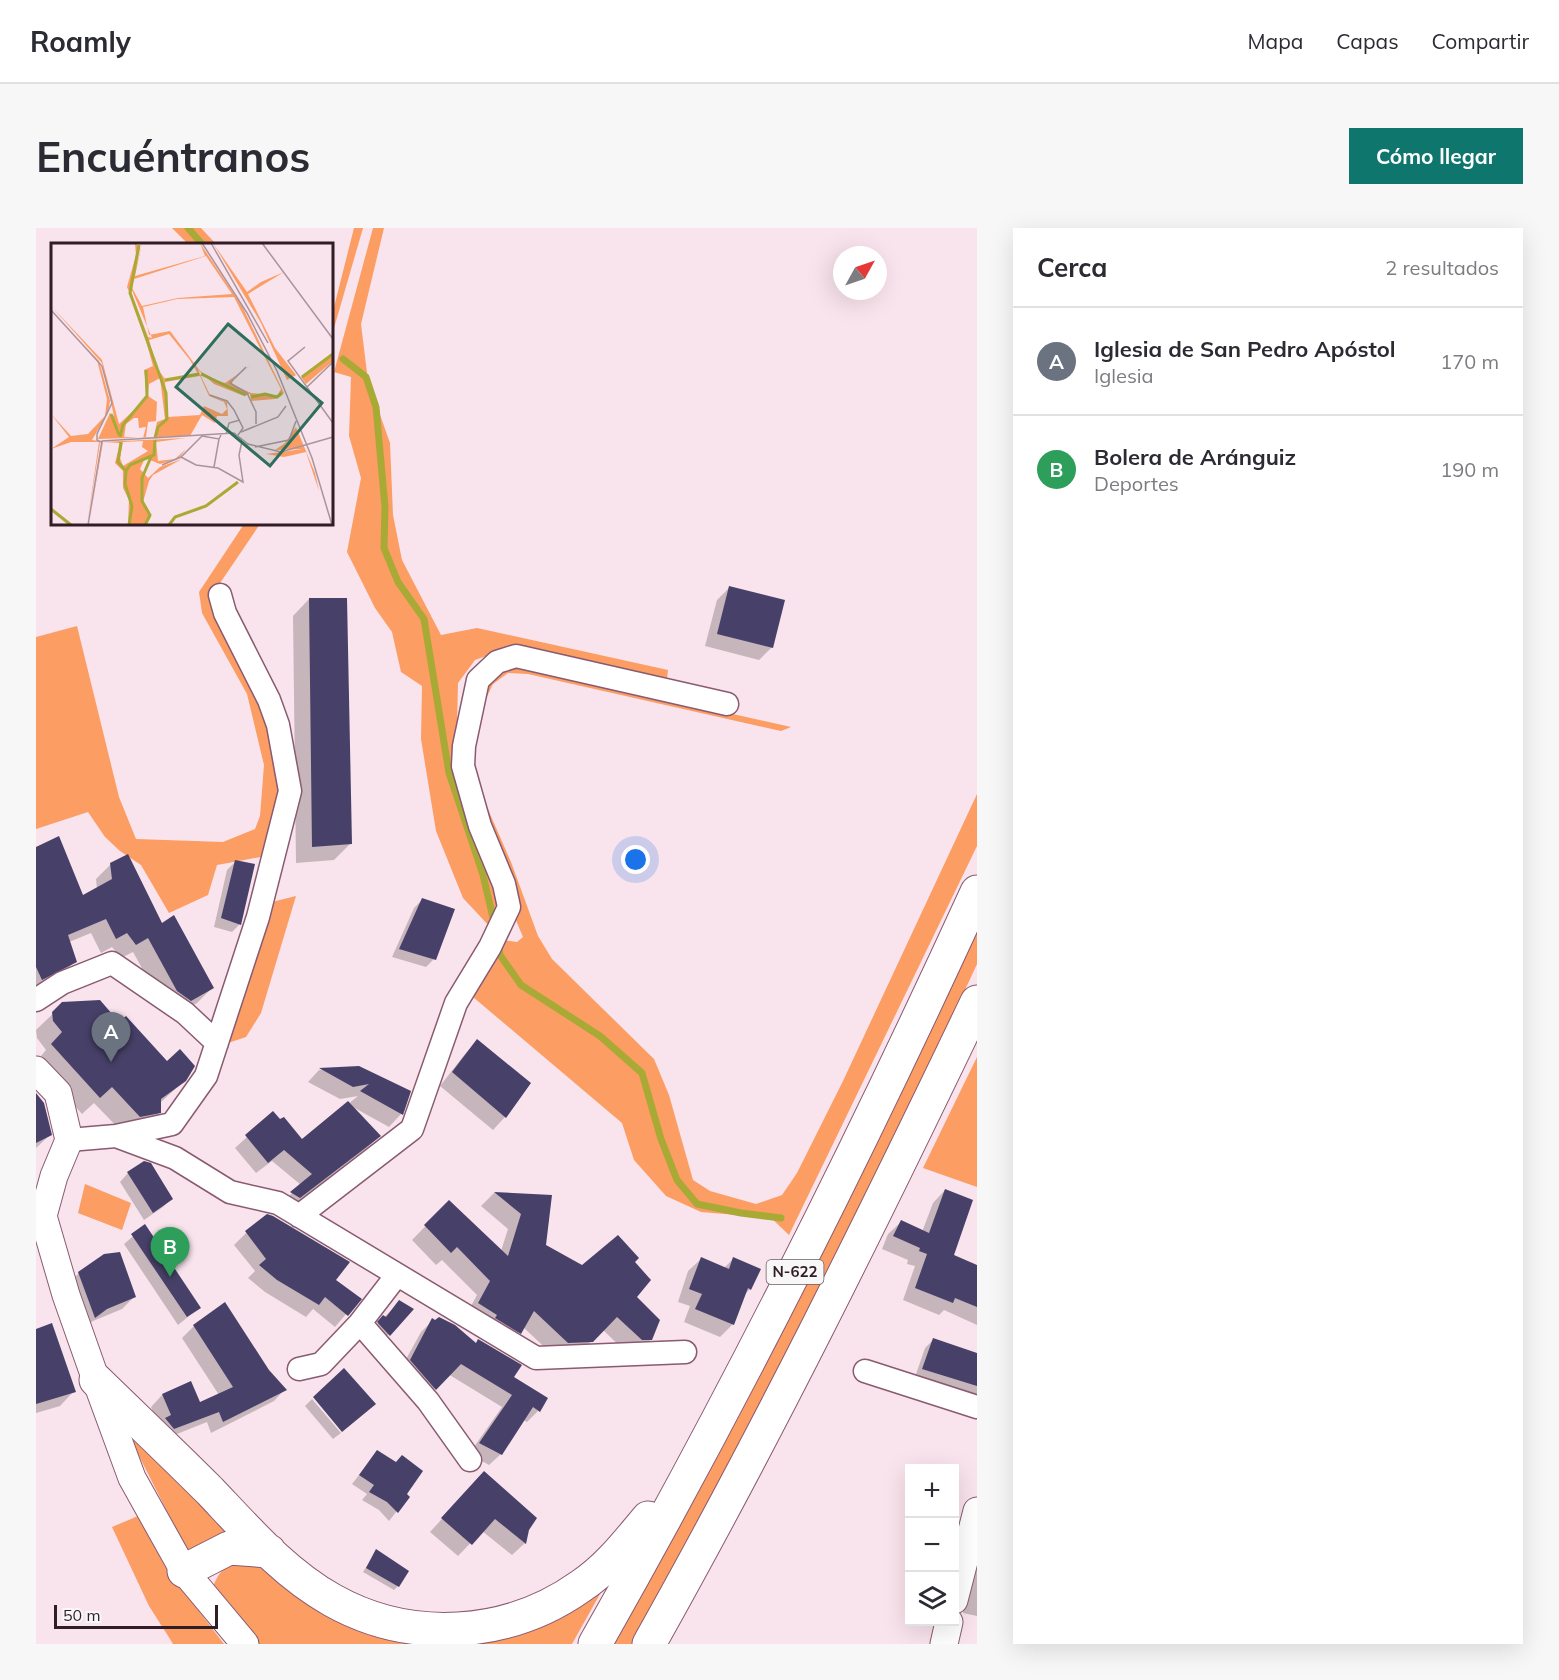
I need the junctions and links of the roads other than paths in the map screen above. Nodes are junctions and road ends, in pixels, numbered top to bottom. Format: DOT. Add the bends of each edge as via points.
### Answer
graph roads {
  1 [pos="220,595"];
  2 [pos="727,704"];
  3 [pos="977,892"];
  4 [pos="36,1000"];
  5 [pos="977,1002"];
  6 [pos="217,1043"];
  7 [pos="36,1070"];
  8 [pos="116,1136"];
  9 [pos="69,1140"];
  10 [pos="299,1216"];
  11 [pos="39,1218"];
  12 [pos="397,1275"];
  13 [pos="360,1323"];
  14 [pos="685,1352"];
  15 [pos="298,1370"];
  16 [pos="865,1371"];
  17 [pos="96,1380"];
  18 [pos="977,1407"];
  19 [pos="470,1460"];
  20 [pos="692,1466"];
  21 [pos="977,1510"];
  22 [pos="269,1551"];
  23 [pos="184,1571"];
  24 [pos="959,1580"];
  25 [pos="948,1626"];
  26 [pos="244,1644"];
  27 [pos="595,1644"];
  28 [pos="649,1644"];
  29 [pos="944,1644"];
  1 -- 6 [label="street" via="278,725 290,791 258,917"];
  2 -- 10 [label="street" via="516,656 497,662 478,680 463,766 509,907 456,1003 412,1129"];
  3 -- 20 [label="highway, N-622" via="809,1245"];
  4 -- 6 [label="street" via="62,983 112,963 185,1013"];
  5 -- 28 [label="highway, N-622" via="802,1358"];
  6 -- 8 [label="street" via="206,1076 172,1124"];
  7 -- 9 [label="street" via="58,1093"];
  8 -- 9 [label="street"];
  8 -- 10 [label="street" via="175,1158 230,1192 278,1203"];
  9 -- 11 [label="street"];
  10 -- 12 [label="street"];
  11 -- 17 [label="street"];
  12 -- 13 [label="street"];
  12 -- 14 [label="street" via="536,1358"];
  13 -- 15 [label="street" via="321,1364"];
  13 -- 19 [label="street" via="428,1401"];
  16 -- 18 [label="street"];
  17 -- 22 [label="highway"];
  17 -- 23 [label="street" via="132,1478"];
  20 -- 22 [label="highway" via="614,1559 581,1586 535,1612 505,1623 479,1628 406,1628 331,1600"];
  20 -- 27 [label="highway, N-622"];
  21 -- 24 [label="street"];
  22 -- 23 [label="highway" via="229,1548"];
  23 -- 26 [label="street"];
  25 -- 29 [label="street"];
}
